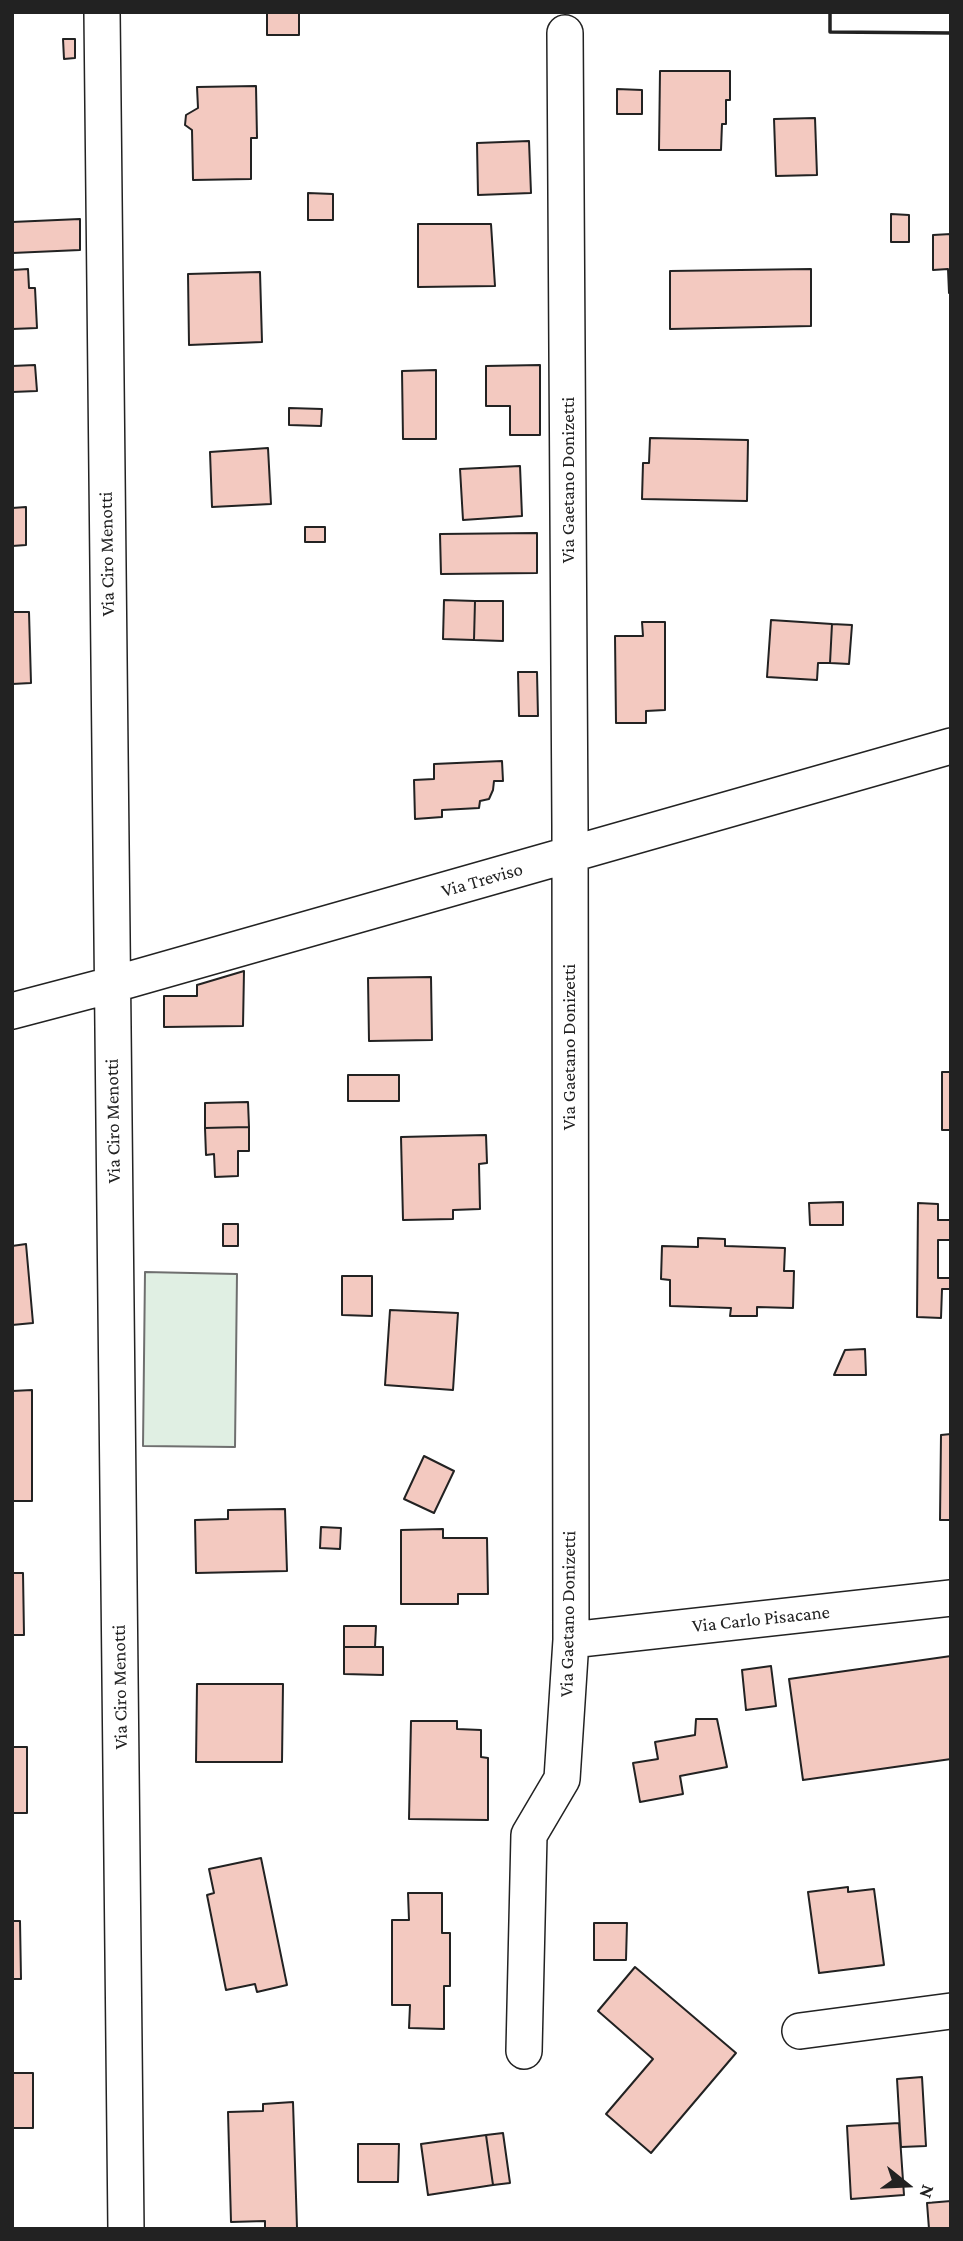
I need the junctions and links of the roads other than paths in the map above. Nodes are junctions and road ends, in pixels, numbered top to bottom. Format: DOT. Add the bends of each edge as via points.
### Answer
graph roads {
  1 [pos="102,12"];
  2 [pos="565,33"];
  3 [pos="951,746"];
  4 [pos="569,855"];
  5 [pos="111,985"];
  6 [pos="12,1011"];
  7 [pos="951,1598"];
  8 [pos="571,1640"];
  9 [pos="951,2011"];
  10 [pos="800,2031"];
  11 [pos="524,2051"];
  12 [pos="126,2229"];
  1 -- 5 [label="street, Via Ciro Menotti"];
  2 -- 4 [label="street, Via Gaetano Donizetti"];
  3 -- 4 [label="street, Via Treviso"];
  4 -- 5 [label="street, Via Treviso"];
  4 -- 8 [label="street, Via Gaetano Donizetti"];
  5 -- 6 [label="street, Via Treviso"];
  5 -- 12 [label="street, Via Ciro Menotti"];
  7 -- 8 [label="street, Via Carlo Pisacane"];
  8 -- 11 [label="street, Via Gaetano Donizetti" via="562,1779 529,1835"];
  9 -- 10 [label="street"];
}
